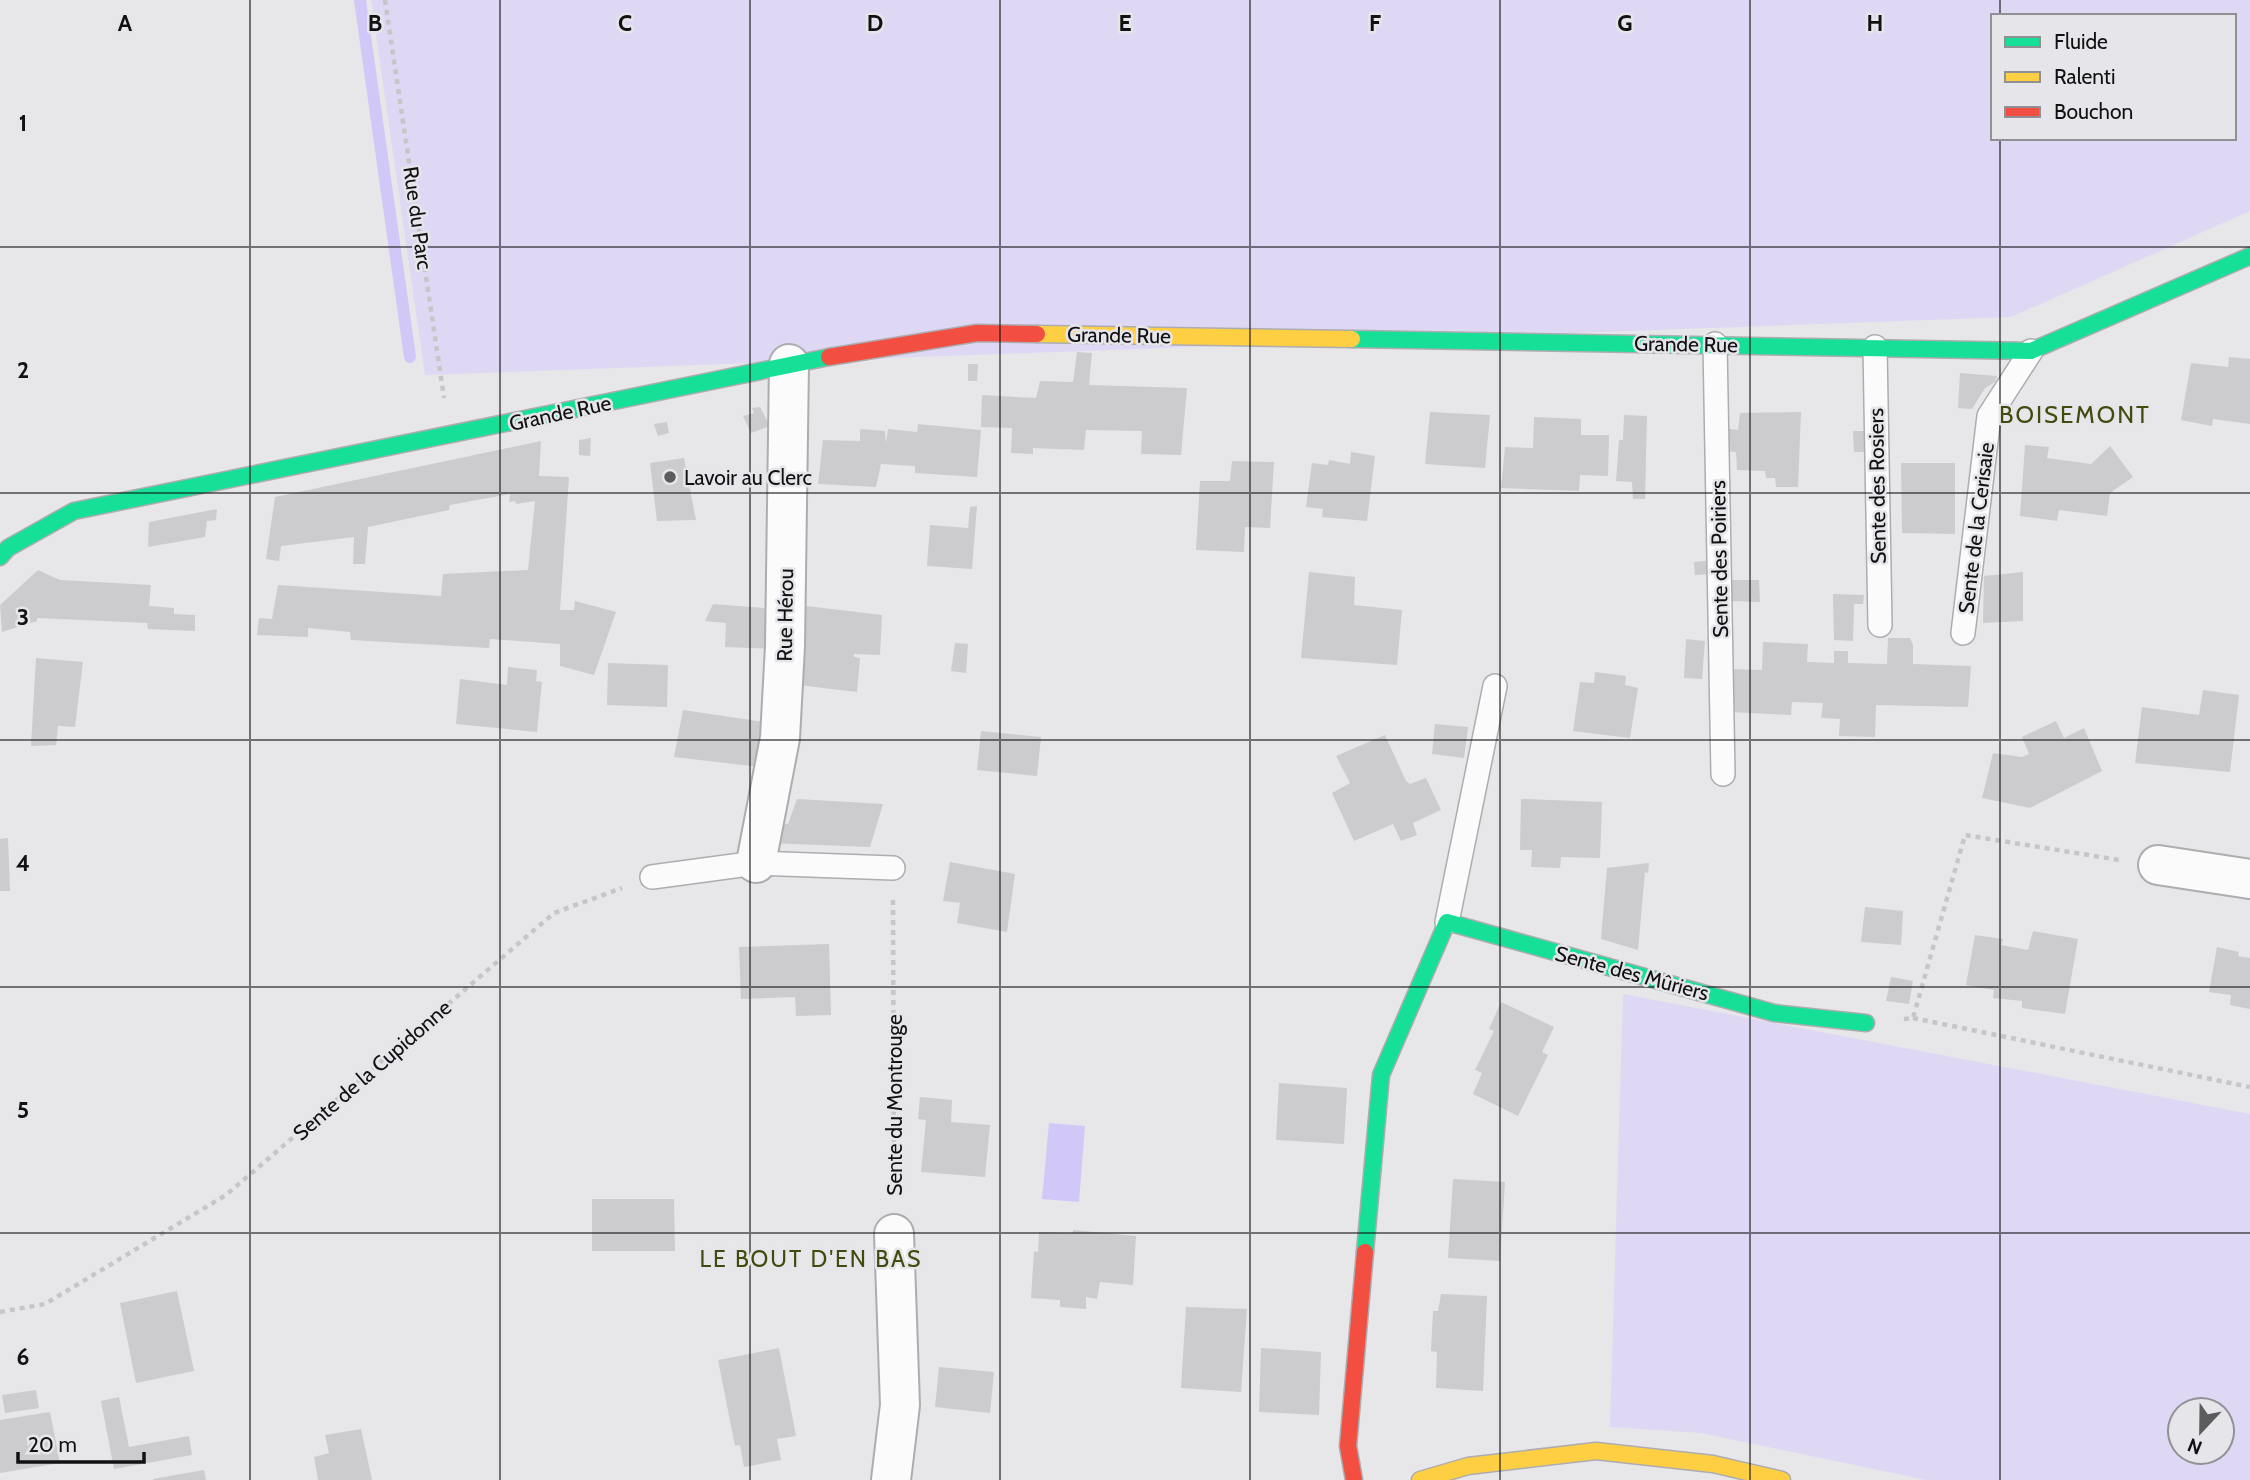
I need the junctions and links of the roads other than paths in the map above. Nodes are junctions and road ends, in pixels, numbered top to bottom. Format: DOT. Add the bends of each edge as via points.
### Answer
graph roads {
  1 [pos="2250,256"];
  2 [pos="1715,344"];
  3 [pos="1875,347"];
  4 [pos="2031,351"];
  5 [pos="789,364"];
  6 [pos="0,557"];
  7 [pos="1880,625"];
  8 [pos="1963,633"];
  9 [pos="1495,686"];
  10 [pos="1723,774"];
  11 [pos="756,863"];
  12 [pos="2158,864"];
  13 [pos="893,868"];
  14 [pos="652,877"];
  15 [pos="2250,879"];
  16 [pos="1447,922"];
  17 [pos="1867,1023"];
  18 [pos="894,1234"];
  19 [pos="891,1480"];
  20 [pos="1354,1480"];
  21 [pos="1420,1480"];
  22 [pos="1782,1480"];
  1 -- 4 [label="street, Grande Rue"];
  2 -- 3 [label="street, Grande Rue"];
  2 -- 5 [label="street, Grande Rue" via="977,333"];
  2 -- 10 [label="lane, Sente des Poiriers"];
  3 -- 4 [label="street, Grande Rue"];
  3 -- 7 [label="lane, Sente des Rosiers"];
  4 -- 8 [label="lane, Sente de la Cerisaie" via="1989,416"];
  5 -- 6 [label="street, Grande Rue" via="450,437 74,510"];
  5 -- 11 [label="street, Rue Hérou" via="780,738"];
  9 -- 16 [label="lane"];
  11 -- 13 [label="lane"];
  11 -- 14 [label="lane"];
  12 -- 15 [label="street"];
  16 -- 17 [label="street, Sente des Mûriers" via="1774,1013"];
  16 -- 20 [label="street" via="1381,1075 1348,1446"];
  18 -- 19 [label="street" via="900,1405"];
  21 -- 22 [label="street" via="1468,1466 1596,1451 1713,1464"];
}
